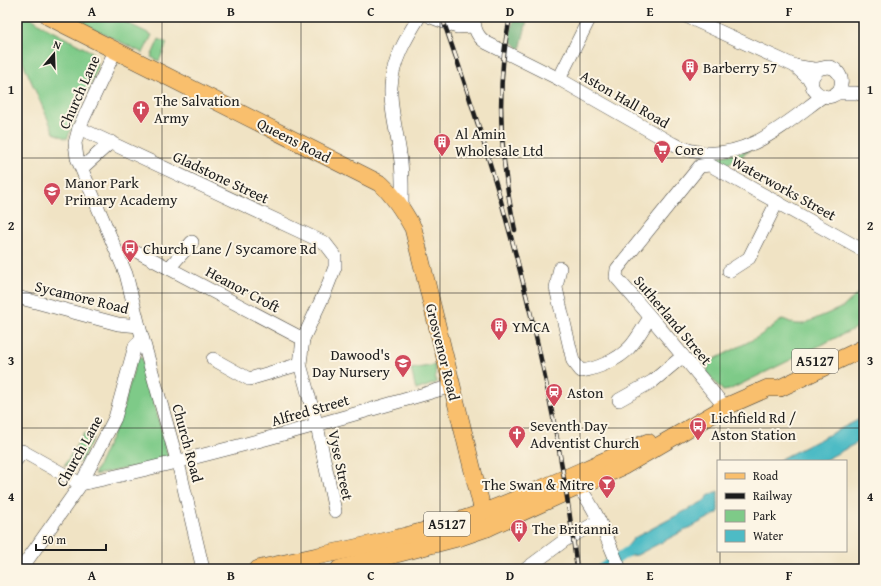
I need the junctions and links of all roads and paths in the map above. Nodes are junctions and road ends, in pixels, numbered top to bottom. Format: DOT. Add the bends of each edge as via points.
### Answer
graph roads {
  1 [pos="49,17"];
  2 [pos="419,17"];
  3 [pos="431,17"];
  4 [pos="590,17"];
  5 [pos="688,17"];
  6 [pos="474,22"];
  7 [pos="115,51"];
  8 [pos="795,66"];
  9 [pos="819,69"];
  10 [pos="559,79"];
  11 [pos="842,80"];
  12 [pos="812,85"];
  13 [pos="836,93"];
  14 [pos="860,94"];
  15 [pos="823,96"];
  16 [pos="809,106"];
  17 [pos="79,128"];
  18 [pos="111,142"];
  19 [pos="710,165"];
  20 [pos="82,168"];
  21 [pos="402,177"];
  22 [pos="381,184"];
  23 [pos="777,202"];
  24 [pos="402,208"];
  25 [pos="192,242"];
  26 [pos="864,251"];
  27 [pos="140,253"];
  28 [pos="168,268"];
  29 [pos="560,268"];
  30 [pos="729,271"];
  31 [pos="17,297"];
  32 [pos="650,318"];
  33 [pos="141,333"];
  34 [pos="864,337"];
  35 [pos="302,339"];
  36 [pos="864,348"];
  37 [pos="683,356"];
  38 [pos="213,359"];
  39 [pos="300,364"];
  40 [pos="452,386"];
  41 [pos="768,388"];
  42 [pos="619,400"];
  43 [pos="725,407"];
  44 [pos="705,418"];
  45 [pos="317,426"];
  46 [pos="17,459"];
  47 [pos="177,463"];
  48 [pos="81,484"];
  49 [pos="579,488"];
  50 [pos="335,511"];
  51 [pos="482,512"];
  52 [pos="599,521"];
  53 [pos="487,528"];
  54 [pos="21,569"];
  55 [pos="203,569"];
  56 [pos="258,569"];
  57 [pos="339,569"];
  58 [pos="526,569"];
  59 [pos="620,569"];
  1 -- 7 [label="main road, Queens Road"];
  2 -- 21 [label="street, Grosvenor Road" via="400,54 392,84 393,113"];
  3 -- 6 [label="street, Aston Hall Road" via="456,27"];
  4 -- 10 [label="street"];
  5 -- 8 [label="street"];
  6 -- 10 [label="street, Aston Hall Road" via="480,38 487,44"];
  7 -- 17 [label="street, Church Lane"];
  7 -- 22 [label="main road, Queens Road"];
  8 -- 9 [label="street"];
  8 -- 12 [label="street"];
  9 -- 11 [label="street, Aston Hall Road" via="833,68"];
  9 -- 12 [label="street" via="815,73"];
  10 -- 16 [label="street, Aston Hall Road" via="673,144 707,153 735,151 752,144 794,119"];
  11 -- 13 [label="street" via="840,90"];
  11 -- 14 [label="street, Aston Hall Road"];
  12 -- 15 [label="street" via="818,94"];
  12 -- 16 [label="street"];
  13 -- 14 [label="street, Aston Hall Road"];
  13 -- 15 [label="street, Aston Hall Road" via="828,97"];
  15 -- 16 [label="street, Aston Hall Road"];
  17 -- 18 [label="street, Gladstone Street"];
  17 -- 20 [label="street, Church Lane" via="75,143 77,158"];
  18 -- 20 [label="street"];
  18 -- 35 [label="street, Gladstone Street" via="325,243 336,256 335,267"];
  19 -- 23 [label="street, Waterworks Street"];
  19 -- 32 [label="street, Sutherland Street" via="700,166 617,269 616,277"];
  20 -- 33 [label="street, Church Lane" via="126,274"];
  21 -- 22 [label="street"];
  21 -- 24 [label="street, Grosvenor Road"];
  22 -- 24 [label="main road, Queens Road"];
  23 -- 26 [label="street, Waterworks Street"];
  23 -- 30 [label="street" via="749,258"];
  24 -- 40 [label="main road, Grosvenor Road" via="413,228"];
  25 -- 28 [label="street"];
  27 -- 28 [label="street, Heanor Croft"];
  28 -- 35 [label="street, Heanor Croft"];
  29 -- 32 [label="street" via="556,288 573,361 581,371 590,370 628,349"];
  31 -- 33 [label="street, Sycamore Road" via="118,324"];
  32 -- 37 [label="street, Sutherland Street"];
  33 -- 47 [label="street, Church Road"];
  33 -- 48 [label="street, Church Lane" via="115,418"];
  34 -- 41 [label="main road, A5127" via="776,380"];
  35 -- 39 [label="street, Vyse Street"];
  36 -- 41 [label="main road, A5127" via="780,388"];
  37 -- 42 [label="street" via="653,381"];
  37 -- 43 [label="street, Sutherland Street"];
  38 -- 39 [label="street" via="249,379"];
  39 -- 45 [label="street, Vyse Street"];
  40 -- 45 [label="street, Alfred Street"];
  40 -- 51 [label="main road, Grosvenor Road"];
  41 -- 43 [label="main road, A5127"];
  43 -- 44 [label="main road, A5127"];
  44 -- 49 [label="main road, A5127" via="624,466"];
  44 -- 51 [label="main road, A5127" via="528,495"];
  45 -- 47 [label="street, Alfred Street"];
  45 -- 50 [label="street, Vyse Street"];
  46 -- 48 [label="street" via="22,451"];
  47 -- 48 [label="street, Alfred Street"];
  47 -- 55 [label="street, Church Road"];
  48 -- 54 [label="street, Church Lane"];
  49 -- 52 [label="street"];
  49 -- 53 [label="main road, A5127"];
  51 -- 53 [label="main road, Grosvenor Road"];
  51 -- 56 [label="main road, A5127" via="410,534"];
  52 -- 58 [label="street" via="565,540"];
  52 -- 59 [label="street"];
  53 -- 57 [label="main road, A5127" via="461,538"];
}
